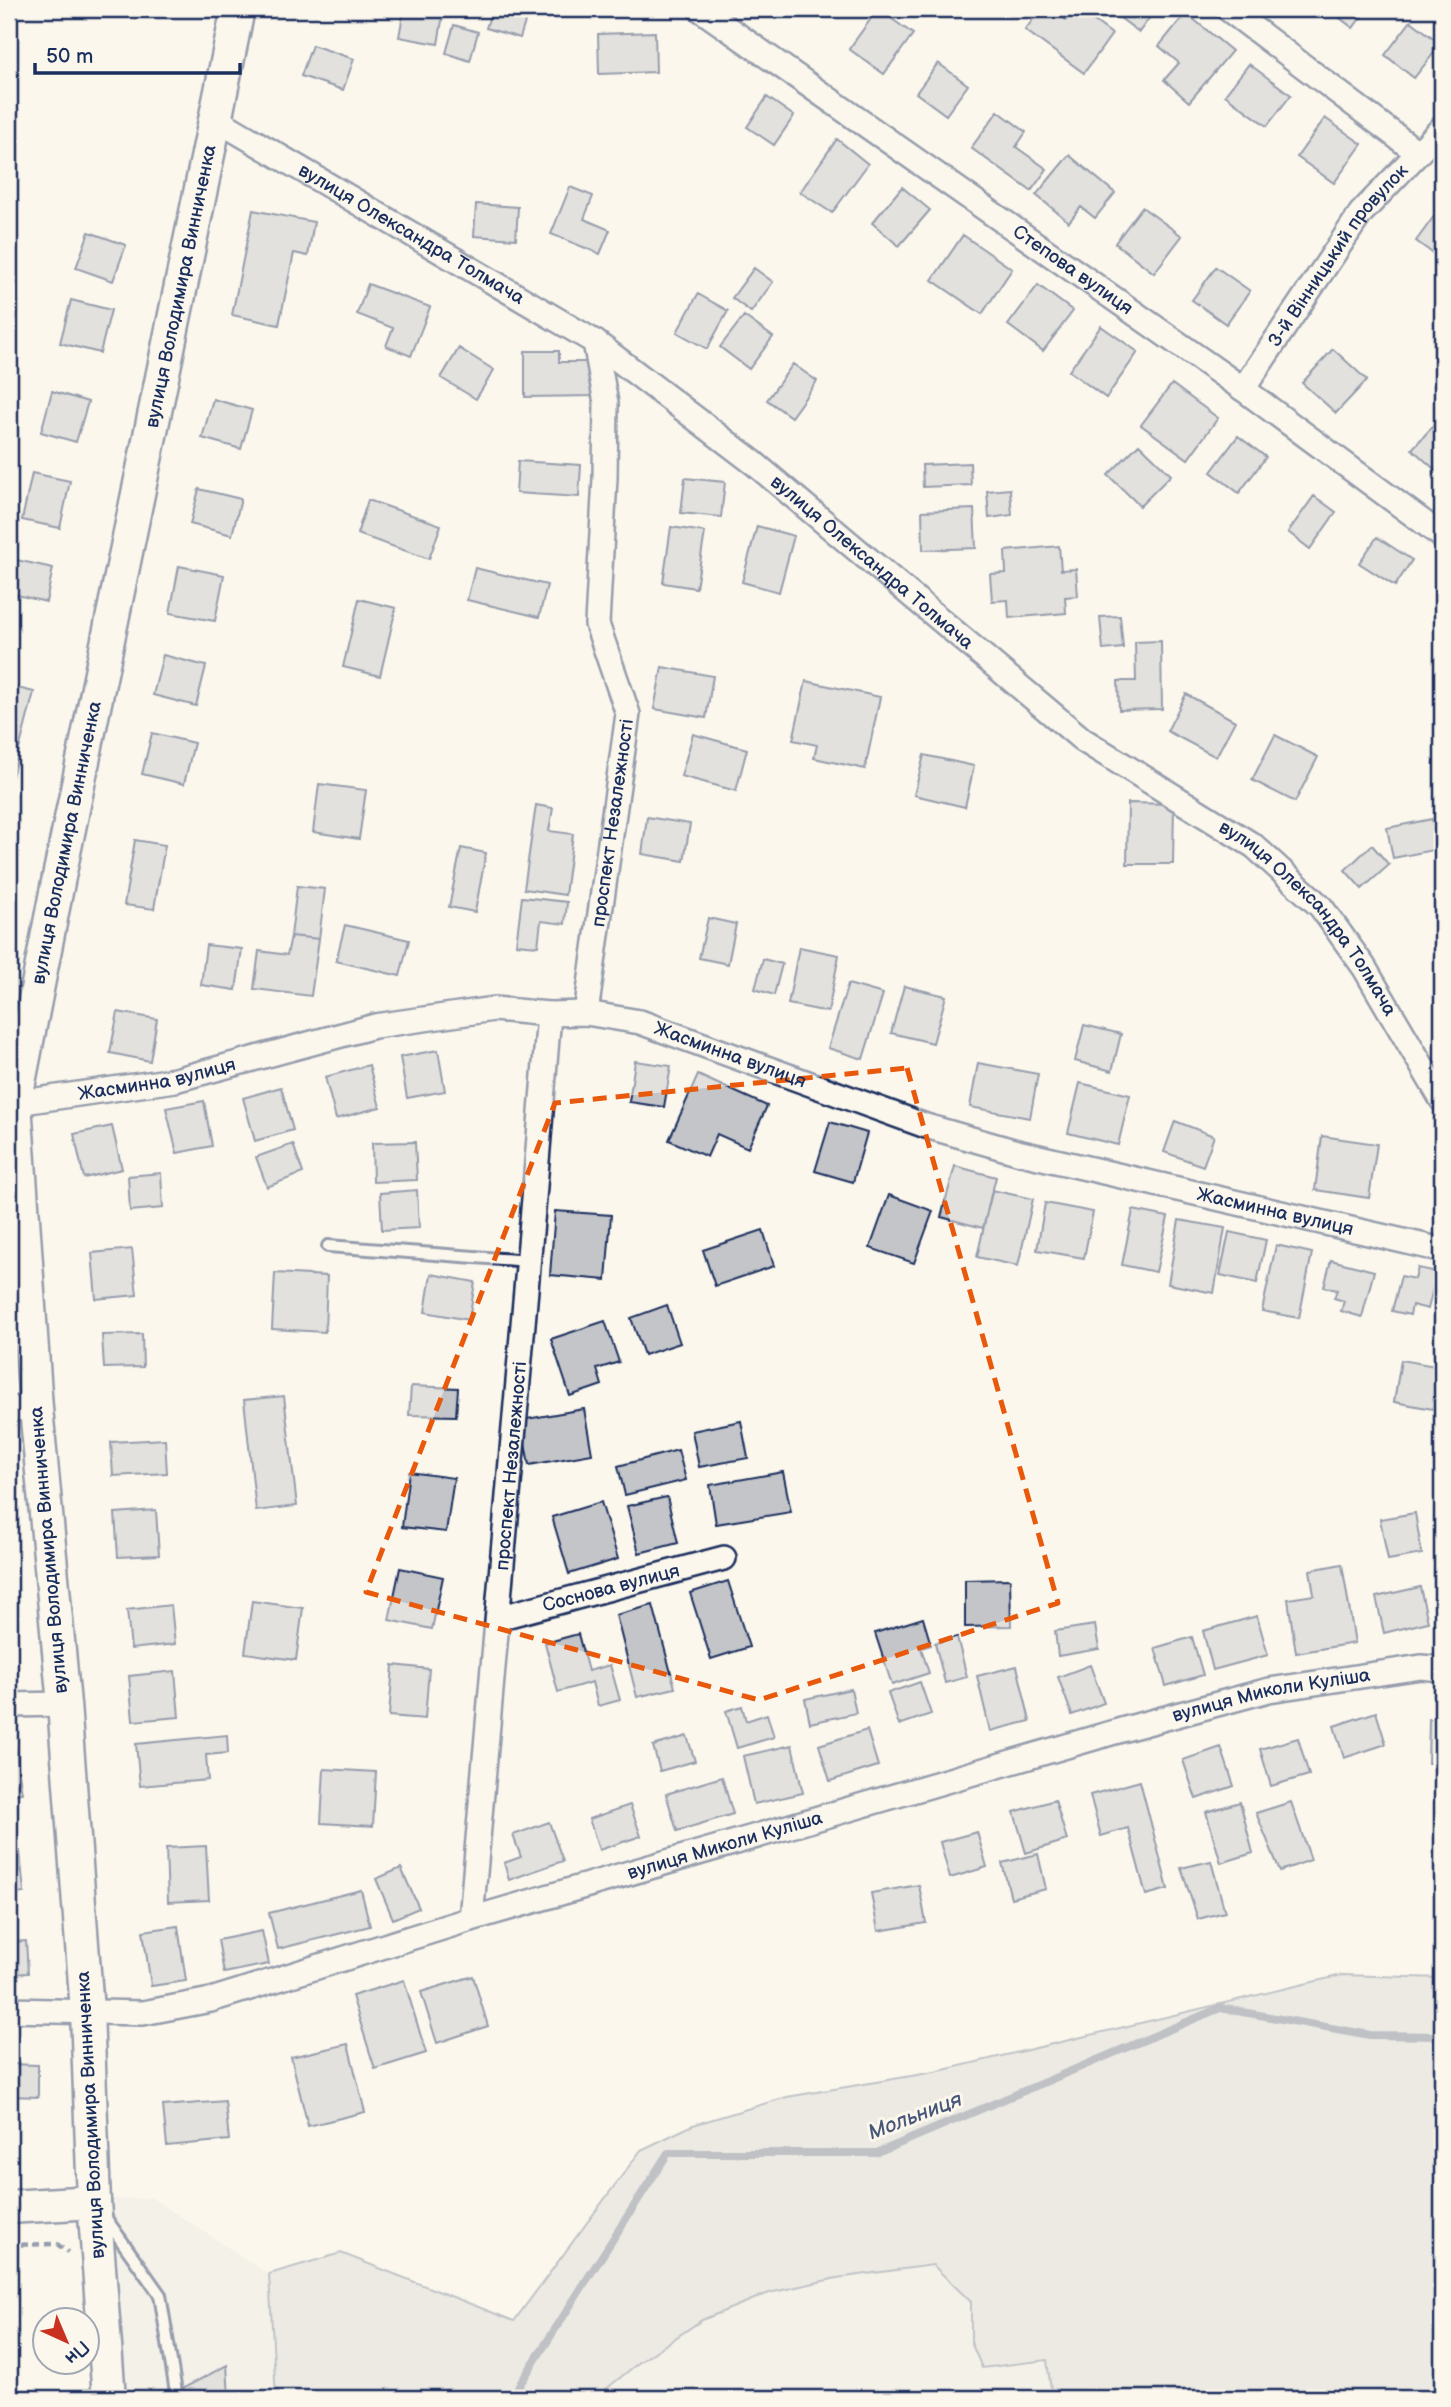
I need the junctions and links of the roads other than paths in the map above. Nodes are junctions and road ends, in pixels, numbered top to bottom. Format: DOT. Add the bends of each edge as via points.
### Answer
graph roads {
  1 [pos="238,9"];
  2 [pos="700,9"];
  3 [pos="1228,9"];
  4 [pos="214,118"];
  5 [pos="1442,128"];
  6 [pos="1417,152"];
  7 [pos="595,342"];
  8 [pos="1242,389"];
  9 [pos="1442,536"];
  10 [pos="586,1013"];
  11 [pos="549,1014"];
  12 [pos="1442,1100"];
  13 [pos="12,1104"];
  14 [pos="328,1246"];
  15 [pos="1442,1250"];
  16 [pos="529,1261"];
  17 [pos="22,1408"];
  18 [pos="724,1558"];
  19 [pos="498,1618"];
  20 [pos="1442,1669"];
  21 [pos="64,1704"];
  22 [pos="9,1705"];
  23 [pos="471,1919"];
  24 [pos="9,2010"];
  25 [pos="87,2011"];
  26 [pos="94,2203"];
  27 [pos="9,2207"];
  28 [pos="176,2392"];
  29 [pos="109,2398"];
  1 -- 4 [label="main road, вулиця Володимира Винниченка"];
  2 -- 8 [label="street, Степова вулиця"];
  3 -- 6 [label="street"];
  4 -- 7 [label="street, вулиця Олександра Толмача"];
  4 -- 13 [label="main road, вулиця Володимира Винниченка"];
  5 -- 6 [label="street, 3-й Вінницький провулок"];
  6 -- 8 [label="street, 3-й Вінницький провулок" via="1361,213"];
  7 -- 10 [label="street, проспект Незалежності" via="606,403 597,624 628,714"];
  7 -- 12 [label="street, вулиця Олександра Толмача" via="754,463 1083,740 1254,846 1321,907 1364,967"];
  8 -- 9 [label="street, Степова вулиця"];
  10 -- 11 [label="street, Жасминна вулиця"];
  10 -- 15 [label="street, Жасминна вулиця" via="640,1022 926,1126 1017,1153"];
  11 -- 13 [label="street, Жасминна вулиця" via="494,1009 375,1026 174,1080"];
  11 -- 16 [label="street, проспект Незалежності"];
  13 -- 17 [label="main road, вулиця Володимира Винниченка"];
  14 -- 16 [label="lane"];
  16 -- 19 [label="street, проспект Незалежності"];
  17 -- 21 [label="main road, вулиця Володимира Винниченка"];
  18 -- 19 [label="street, Соснова вулиця"];
  19 -- 23 [label="street, проспект Незалежності"];
  20 -- 23 [label="street, вулиця Миколи Куліша" via="1421,1667 1269,1690"];
  21 -- 22 [label="street"];
  21 -- 25 [label="main road, вулиця Володимира Винниченка"];
  23 -- 25 [label="street, вулиця Миколи Куліша" via="211,2000 143,2013"];
  24 -- 25 [label="street, вулиця Миколи Куліша"];
  25 -- 26 [label="main road, вулиця Володимира Винниченка"];
  26 -- 27 [label="main road"];
  26 -- 28 [label="lane" via="160,2295"];
  26 -- 29 [label="main road, вулиця Володимира Винниченка"];
}
